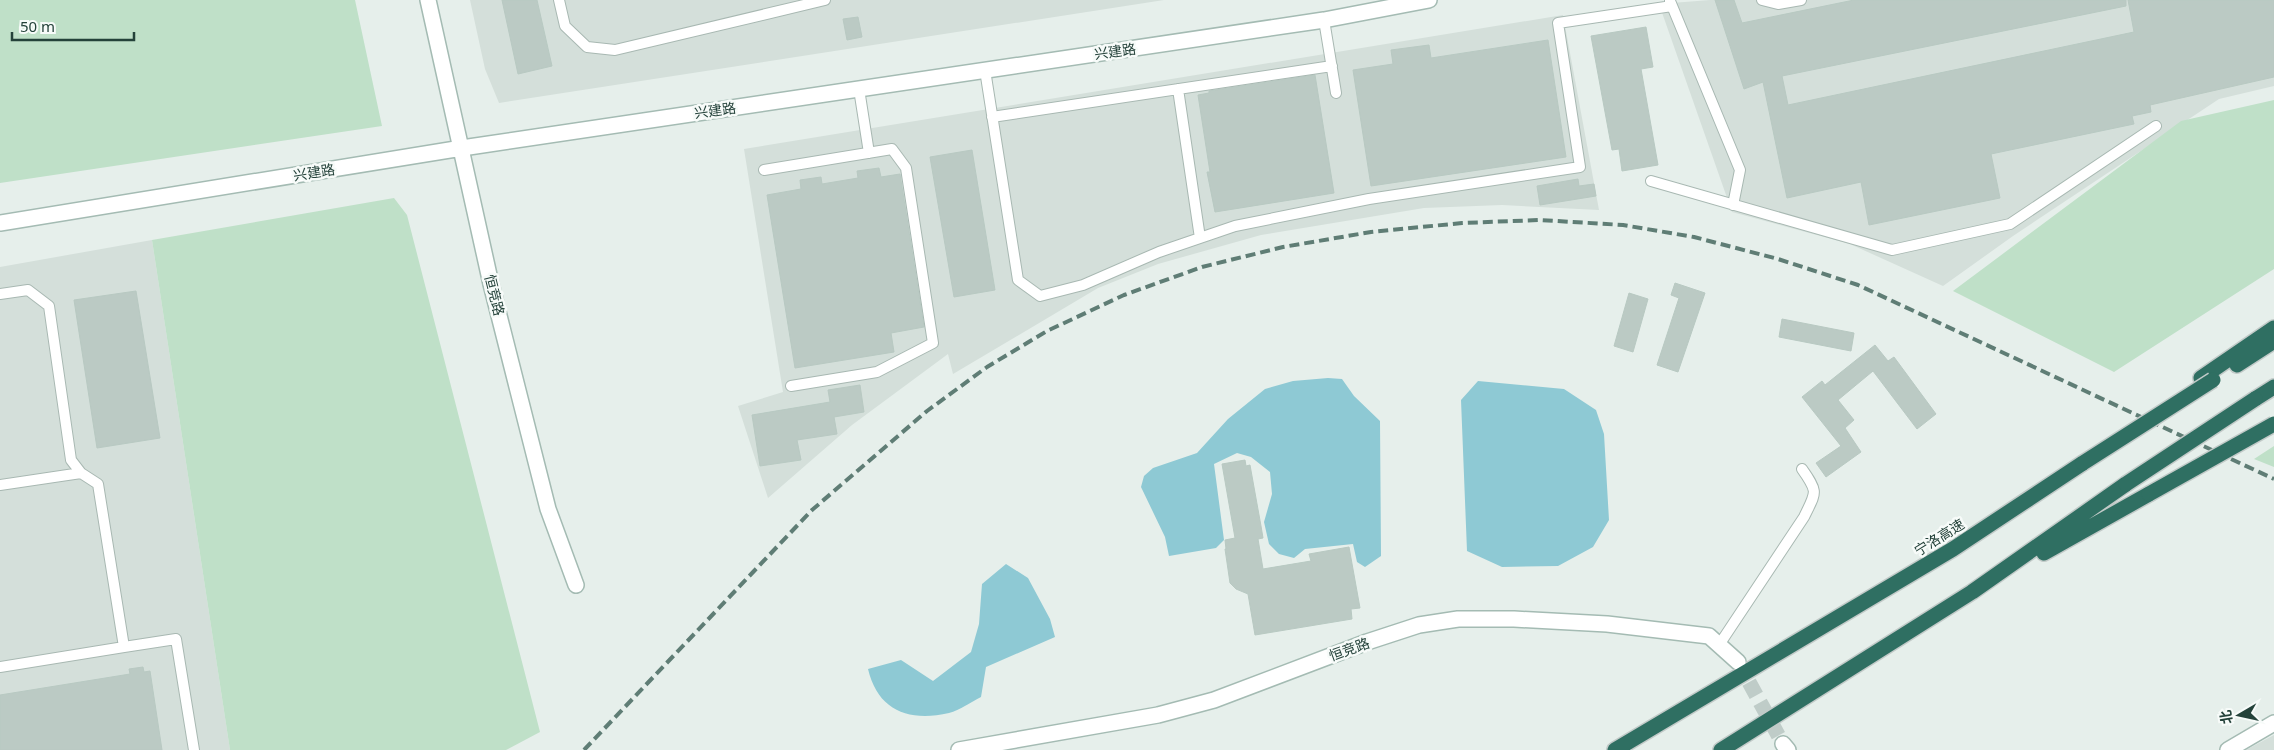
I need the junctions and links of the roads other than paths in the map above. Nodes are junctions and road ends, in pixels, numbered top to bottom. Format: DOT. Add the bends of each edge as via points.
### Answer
graph roads {
  1 [pos="428,0"];
  2 [pos="559,0"];
  3 [pos="826,0"];
  4 [pos="1429,0"];
  5 [pos="1762,0"];
  6 [pos="1801,0"];
  7 [pos="1671,3"];
  8 [pos="1324,20"];
  9 [pos="1332,66"];
  10 [pos="985,70"];
  11 [pos="859,89"];
  12 [pos="1178,89"];
  13 [pos="1336,94"];
  14 [pos="992,117"];
  15 [pos="2156,126"];
  16 [pos="462,148"];
  17 [pos="869,153"];
  18 [pos="764,170"];
  19 [pos="1651,181"];
  20 [pos="1733,205"];
  21 [pos="0,223"];
  22 [pos="1200,238"];
  23 [pos="0,294"];
  24 [pos="2274,328"];
  25 [pos="2274,341"];
  26 [pos="2207,379"];
  27 [pos="791,386"];
  28 [pos="2274,387"];
  29 [pos="2274,424"];
  30 [pos="1802,468"];
  31 [pos="81,473"];
  32 [pos="0,485"];
  33 [pos="576,585"];
  34 [pos="1972,592"];
  35 [pos="1719,645"];
  36 [pos="124,647"];
  37 [pos="1738,662"];
  38 [pos="0,667"];
  39 [pos="2274,723"];
  40 [pos="194,750"];
  41 [pos="959,750"];
  42 [pos="1615,750"];
  43 [pos="1722,750"];
  44 [pos="2228,750"];
  1 -- 16 [label="street, 恒竞路"];
  2 -- 3 [label="lane" via="565,26 587,47 614,50"];
  4 -- 8 [label="street, 兴建路"];
  5 -- 6 [label="lane" via="1778,4"];
  7 -- 20 [label="lane" via="1740,170"];
  7 -- 22 [label="lane" via="1558,23 1580,167 1369,200 1235,226"];
  8 -- 9 [label="lane"];
  8 -- 10 [label="street, 兴建路"];
  9 -- 12 [label="lane"];
  9 -- 13 [label="lane"];
  10 -- 11 [label="street, 兴建路"];
  10 -- 14 [label="lane"];
  11 -- 16 [label="street, 兴建路"];
  11 -- 17 [label="lane"];
  12 -- 14 [label="lane"];
  12 -- 22 [label="lane"];
  14 -- 22 [label="lane" via="1018,280 1040,296 1082,285"];
  15 -- 20 [label="lane" via="2010,224 1892,250"];
  16 -- 21 [label="street, 兴建路"];
  16 -- 33 [label="street, 恒竞路" via="548,509"];
  17 -- 18 [label="lane"];
  17 -- 27 [label="lane" via="892,149 906,168 933,343 877,372"];
  19 -- 20 [label="lane"];
  23 -- 31 [label="lane" via="28,290 49,306 71,460"];
  24 -- 26 [label="highway"];
  25 -- 26 [label="highway, 宁洛高速"];
  26 -- 42 [label="highway, 宁洛高速, bridge" via="1953,549"];
  28 -- 34 [label="highway, bridge" via="2126,484"];
  29 -- 34 [label="highway, bridge"];
  30 -- 35 [label="lane" via="1814,485 1815,495 1804,518"];
  31 -- 32 [label="lane"];
  31 -- 36 [label="lane" via="98,484"];
  34 -- 43 [label="highway"];
  35 -- 37 [label="street, 恒竞路"];
  35 -- 41 [label="street, 恒竞路" via="1709,636 1607,624 1458,619 1410,628 1214,700 1168,712"];
  36 -- 38 [label="lane"];
  36 -- 40 [label="lane" via="176,639"];
  39 -- 44 [label="street"];
}
